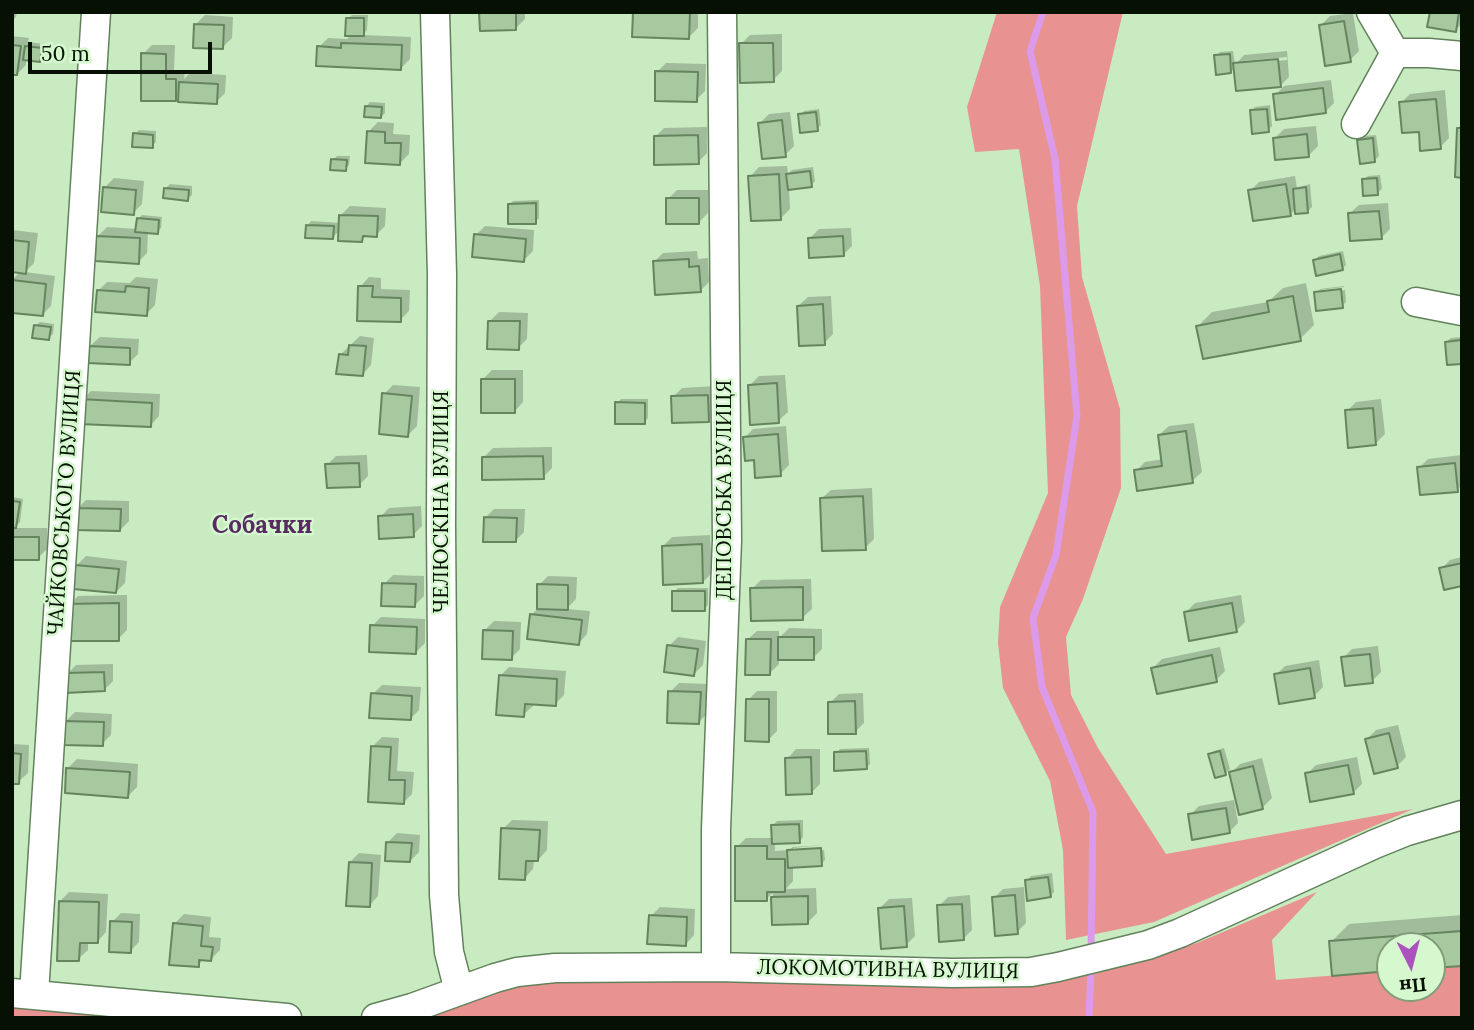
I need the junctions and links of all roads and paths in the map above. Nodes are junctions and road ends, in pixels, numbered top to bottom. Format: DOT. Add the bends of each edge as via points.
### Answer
graph roads {
  1 [pos="96,12"];
  2 [pos="435,12"];
  3 [pos="722,12"];
  4 [pos="1371,12"];
  5 [pos="1395,53"];
  6 [pos="1462,56"];
  7 [pos="1356,124"];
  8 [pos="1416,302"];
  9 [pos="1462,311"];
  10 [pos="1462,815"];
  11 [pos="716,967"];
  12 [pos="459,991"];
  13 [pos="23,994"];
  14 [pos="287,1018"];
  15 [pos="376,1018"];
  1 -- 13 [label="street, ЧАЙКОВСЬКОГО ВУЛИЦЯ"];
  2 -- 12 [label="street, ЧЕЛЮСКІНА ВУЛИЦЯ" via="442,274 444,895 449,952"];
  3 -- 11 [label="street, ДЕПОВСЬКА ВУЛИЦЯ" via="727,540 716,830"];
  4 -- 5 [label="street"];
  5 -- 6 [label="street"];
  5 -- 7 [label="street"];
  8 -- 9 [label="street"];
  10 -- 11 [label="street, ЛОКОМОТИВНА ВУЛИЦЯ" via="1385,839 1180,933 1058,967 952,973"];
  11 -- 12 [label="street, ЛОКОМОТИВНА ВУЛИЦЯ" via="545,969 495,978"];
  12 -- 15 [label="street, ЛОКОМОТИВНА ВУЛИЦЯ"];
  13 -- 14 [label="street"];
}
